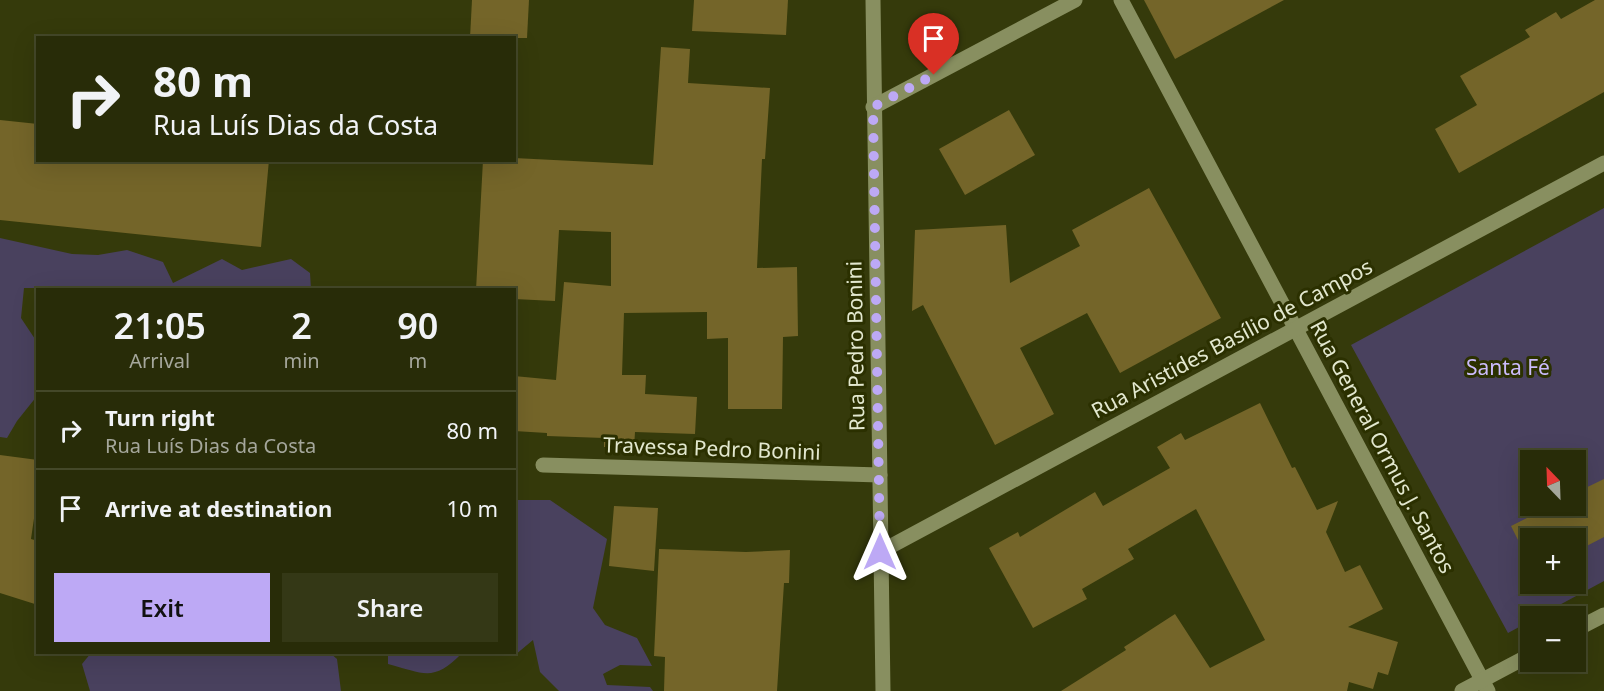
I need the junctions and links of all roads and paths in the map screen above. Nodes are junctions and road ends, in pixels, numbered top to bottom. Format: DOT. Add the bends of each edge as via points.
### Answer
graph roads {
  1 [pos="873,0"];
  2 [pos="1075,0"];
  3 [pos="1121,0"];
  4 [pos="873,107"];
  5 [pos="1604,163"];
  6 [pos="1296,329"];
  7 [pos="543,465"];
  8 [pos="880,475"];
  9 [pos="880,552"];
  10 [pos="1604,615"];
  11 [pos="1586,624"];
  12 [pos="1520,662"];
  13 [pos="1485,686"];
  14 [pos="883,691"];
  15 [pos="1462,691"];
  1 -- 4 [label="street, Rua Pedro Bonini"];
  2 -- 4 [label="street"];
  3 -- 6 [label="street, Rua General Ormus J. Santos"];
  4 -- 8 [label="street, Rua Pedro Bonini"];
  5 -- 6 [label="street, Rua Aristides Basílio de Campos"];
  6 -- 9 [label="street, Rua Aristides Basílio de Campos"];
  6 -- 13 [label="street, Rua General Ormus J. Santos"];
  7 -- 8 [label="street, Travessa Pedro Bonini"];
  8 -- 9 [label="street, Rua Pedro Bonini"];
  9 -- 14 [label="street, Rua Pedro Bonini"];
  10 -- 11 [label="street"];
  12 -- 13 [label="street"];
  13 -- 15 [label="street"];
}
